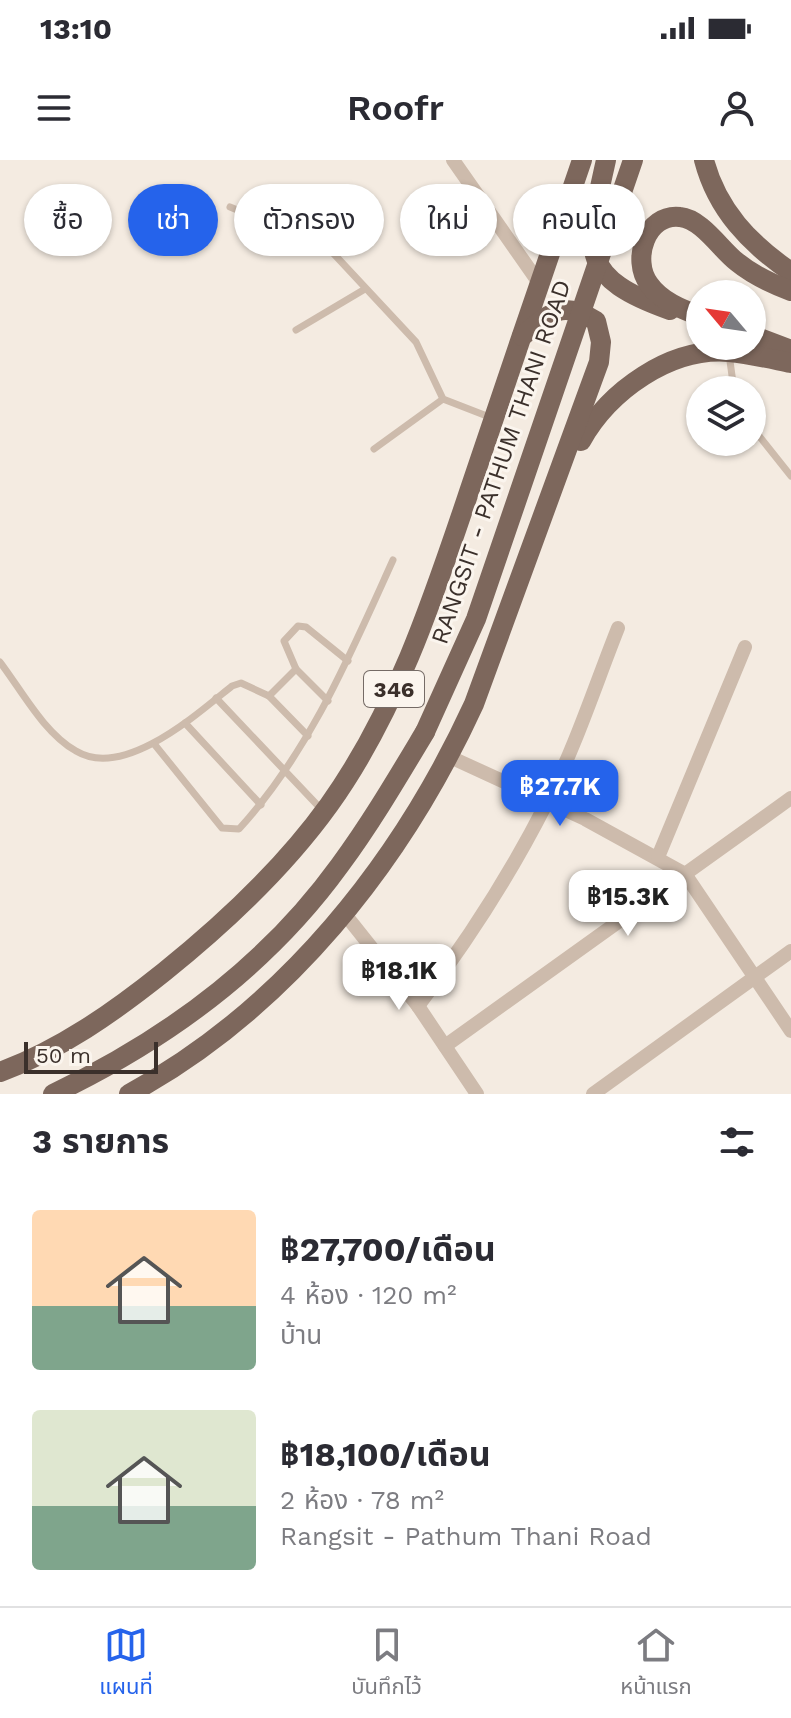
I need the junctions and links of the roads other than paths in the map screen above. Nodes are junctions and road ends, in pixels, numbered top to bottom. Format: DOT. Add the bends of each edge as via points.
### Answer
graph roads {
  1 [pos="453,160"];
  2 [pos="582,160"];
  3 [pos="606,160"];
  4 [pos="633,160"];
  5 [pos="704,160"];
  6 [pos="230,207"];
  7 [pos="791,272"];
  8 [pos="539,283"];
  9 [pos="365,289"];
  10 [pos="791,291"];
  11 [pos="686,311"];
  12 [pos="686,313"];
  13 [pos="296,330"];
  14 [pos="522,336"];
  15 [pos="766,340"];
  16 [pos="791,350"];
  17 [pos="686,357"];
  18 [pos="766,359"];
  19 [pos="791,363"];
  20 [pos="443,399"];
  21 [pos="494,419"];
  22 [pos="766,445"];
  23 [pos="374,449"];
  24 [pos="791,476"];
  25 [pos="558,482"];
  26 [pos="393,560"];
  27 [pos="618,628"];
  28 [pos="745,647"];
  29 [pos="348,661"];
  30 [pos="0,662"];
  31 [pos="296,669"];
  32 [pos="269,696"];
  33 [pos="216,698"];
  34 [pos="328,701"];
  35 [pos="185,723"];
  36 [pos="308,736"];
  37 [pos="155,745"];
  38 [pos="450,757"];
  39 [pos="285,774"];
  40 [pos="791,798"];
  41 [pos="548,802"];
  42 [pos="261,805"];
  43 [pos="324,811"];
  44 [pos="658,857"];
  45 [pos="685,874"];
  46 [pos="344,913"];
  47 [pos="791,951"];
  48 [pos="753,978"];
  49 [pos="418,1006"];
  50 [pos="791,1031"];
  51 [pos="445,1046"];
  52 [pos="0,1072"];
  53 [pos="53,1094"];
  54 [pos="129,1094"];
  55 [pos="477,1094"];
  56 [pos="593,1094"];
  1 -- 8 [label="street"];
  2 -- 8 [label="main road, RANGSIT - PATHUM THANI ROAD / 346"];
  3 -- 12 [label="main road" via="592,231 600,271 625,292"];
  4 -- 53 [label="main road, RANGSIT - PATHUM THANI ROAD / 346, bridge" via="476,619 425,732 339,867 247,968 147,1042"];
  5 -- 7 [label="main road" via="727,214 760,251"];
  6 -- 9 [label="lane" via="319,244"];
  8 -- 14 [label="main road, RANGSIT - PATHUM THANI ROAD / 346"];
  9 -- 13 [label="lane"];
  9 -- 20 [label="lane" via="416,342"];
  10 -- 11 [label="main road" via="736,262 695,224 683,217 667,218 651,229 641,248 647,282 662,298"];
  14 -- 21 [label="main road, RANGSIT - PATHUM THANI ROAD / 346"];
  14 -- 25 [label="main road" via="556,309 577,309 596,321 599,362"];
  15 -- 16 [label="main road"];
  17 -- 25 [label="main road" via="662,366 614,398 589,428"];
  18 -- 19 [label="main road"];
  20 -- 21 [label="lane"];
  20 -- 23 [label="lane"];
  21 -- 43 [label="main road, RANGSIT - PATHUM THANI ROAD / 346" via="432,601 382,718"];
  22 -- 24 [label="lane"];
  25 -- 38 [label="main road"];
  26 -- 29 [label="lane"];
  27 -- 41 [label="street"];
  28 -- 44 [label="street"];
  29 -- 31 [label="lane" via="298,626 284,641"];
  29 -- 34 [label="lane"];
  30 -- 37 [label="lane" via="73,750 98,758"];
  31 -- 32 [label="lane"];
  31 -- 34 [label="lane"];
  32 -- 33 [label="lane" via="241,683"];
  32 -- 36 [label="lane"];
  33 -- 35 [label="lane"];
  33 -- 39 [label="lane"];
  34 -- 36 [label="lane"];
  35 -- 37 [label="lane"];
  35 -- 42 [label="lane"];
  36 -- 39 [label="lane"];
  37 -- 42 [label="lane" via="222,828 239,829"];
  38 -- 41 [label="street"];
  38 -- 46 [label="main road" via="374,878"];
  39 -- 42 [label="lane"];
  39 -- 43 [label="lane"];
  40 -- 45 [label="street"];
  41 -- 44 [label="street"];
  41 -- 49 [label="street" via="468,937"];
  43 -- 52 [label="main road, RANGSIT - PATHUM THANI ROAD / 346" via="272,875 190,951 116,1010"];
  44 -- 45 [label="street"];
  45 -- 48 [label="street"];
  45 -- 51 [label="street"];
  46 -- 49 [label="street"];
  46 -- 54 [label="main road" via="269,993 224,1031"];
  47 -- 48 [label="street"];
  48 -- 50 [label="street"];
  48 -- 56 [label="street"];
  49 -- 51 [label="street"];
  51 -- 55 [label="street"];
}
